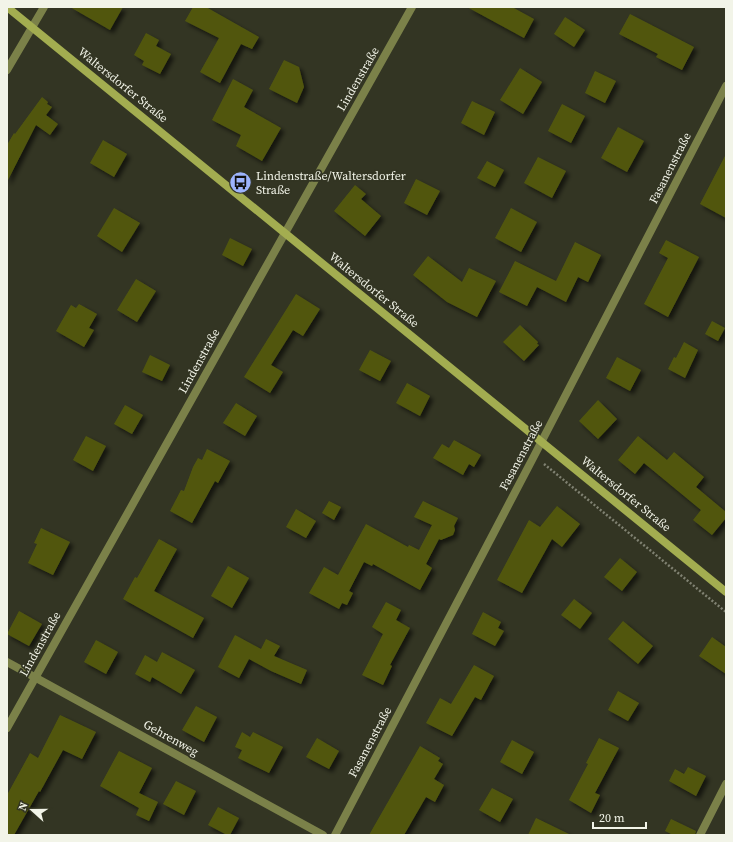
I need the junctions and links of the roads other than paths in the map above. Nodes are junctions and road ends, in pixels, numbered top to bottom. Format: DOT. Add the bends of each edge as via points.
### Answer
graph roads {
  1 [pos="7,7"];
  2 [pos="44,7"];
  3 [pos="412,7"];
  4 [pos="33,28"];
  5 [pos="7,70"];
  6 [pos="726,86"];
  7 [pos="285,232"];
  8 [pos="542,441"];
  9 [pos="726,592"];
  10 [pos="7,662"];
  11 [pos="36,677"];
  12 [pos="7,728"];
  13 [pos="726,784"];
  14 [pos="324,835"];
  15 [pos="335,835"];
  16 [pos="700,835"];
  1 -- 4 [label="street, Waltersdorfer Straße"];
  2 -- 4 [label="street"];
  3 -- 7 [label="street, Lindenstraße"];
  4 -- 5 [label="street"];
  4 -- 7 [label="street, Waltersdorfer Straße"];
  6 -- 8 [label="street, Fasanenstraße"];
  7 -- 8 [label="street, Waltersdorfer Straße"];
  7 -- 11 [label="street, Lindenstraße"];
  8 -- 9 [label="street, Waltersdorfer Straße"];
  8 -- 15 [label="street, Fasanenstraße"];
  10 -- 11 [label="street, Gehrenweg"];
  11 -- 12 [label="street, Lindenstraße"];
  11 -- 14 [label="street, Gehrenweg"];
  13 -- 16 [label="street"];
}
